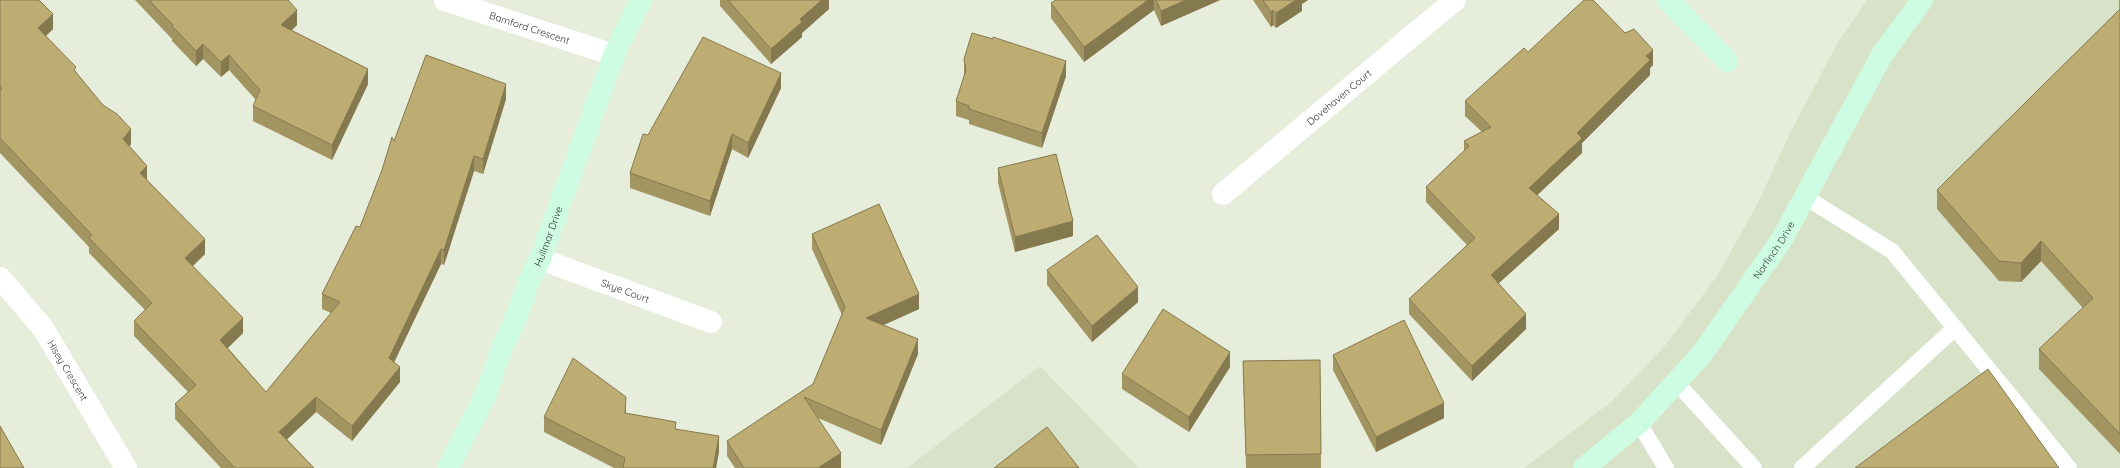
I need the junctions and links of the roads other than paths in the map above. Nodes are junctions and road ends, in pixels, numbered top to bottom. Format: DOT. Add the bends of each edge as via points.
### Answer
graph roads {
  1 [pos="445,0"];
  2 [pos="641,0"];
  3 [pos="1455,0"];
  4 [pos="1668,0"];
  5 [pos="1922,0"];
  6 [pos="614,55"];
  7 [pos="1727,61"];
  8 [pos="1223,194"];
  9 [pos="1805,197"];
  10 [pos="540,259"];
  11 [pos="0,278"];
  12 [pos="711,322"];
  13 [pos="1955,328"];
  14 [pos="1676,382"];
  15 [pos="1638,423"];
  16 [pos="126,468"];
  17 [pos="448,468"];
  18 [pos="1584,468"];
  19 [pos="1666,468"];
  20 [pos="1754,468"];
  21 [pos="1802,468"];
  22 [pos="2069,468"];
  1 -- 6 [label="street, Bamford Crescent"];
  2 -- 6 [label="street, Hullmar Drive"];
  3 -- 8 [label="street, Dovehaven Court"];
  4 -- 7 [label="street"];
  5 -- 9 [label="street, Norfinch Drive" via="1882,55"];
  6 -- 10 [label="street, Hullmar Drive"];
  9 -- 13 [label="lane" via="1892,251"];
  9 -- 14 [label="street, Norfinch Drive" via="1782,239 1702,354"];
  10 -- 12 [label="street, Skye Court"];
  10 -- 17 [label="street, Hullmar Drive" via="502,348 486,394"];
  11 -- 16 [label="street, Hisey Crescent" via="43,328"];
  13 -- 21 [label="lane"];
  13 -- 22 [label="lane"];
  14 -- 15 [label="street, Norfinch Drive"];
  14 -- 20 [label="lane"];
  15 -- 18 [label="street, Norfinch Drive"];
  15 -- 19 [label="lane"];
}
